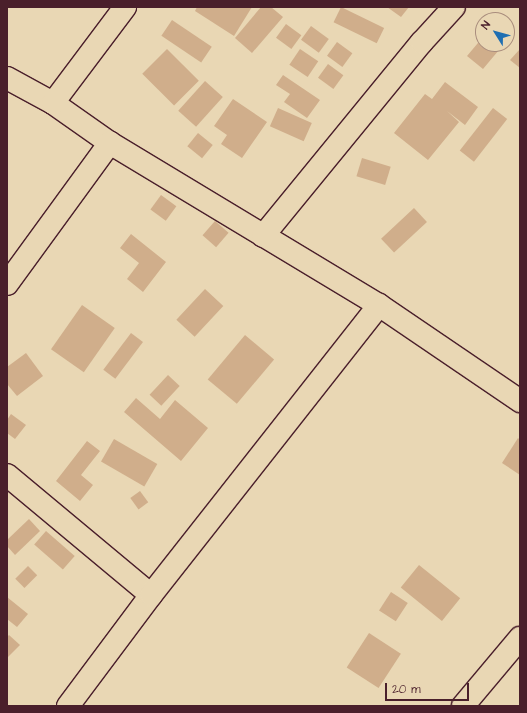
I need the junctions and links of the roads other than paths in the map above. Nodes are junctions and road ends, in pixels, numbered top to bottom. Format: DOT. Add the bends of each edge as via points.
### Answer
graph roads {
  1 [pos="125,7"];
  2 [pos="454,7"];
  3 [pos="7,78"];
  4 [pos="53,103"];
  5 [pos="110,143"];
  6 [pos="263,236"];
  7 [pos="7,284"];
  8 [pos="380,304"];
  9 [pos="520,401"];
  10 [pos="7,475"];
  11 [pos="151,595"];
  12 [pos="520,638"];
  13 [pos="68,706"];
  14 [pos="463,706"];
  1 -- 4 [label="street"];
  2 -- 6 [label="street" via="422,42"];
  3 -- 4 [label="street"];
  4 -- 5 [label="street"];
  5 -- 6 [label="street"];
  5 -- 7 [label="street"];
  6 -- 8 [label="street"];
  8 -- 9 [label="street"];
  8 -- 11 [label="street"];
  10 -- 11 [label="street"];
  11 -- 13 [label="street"];
  12 -- 14 [label="street"];
}
